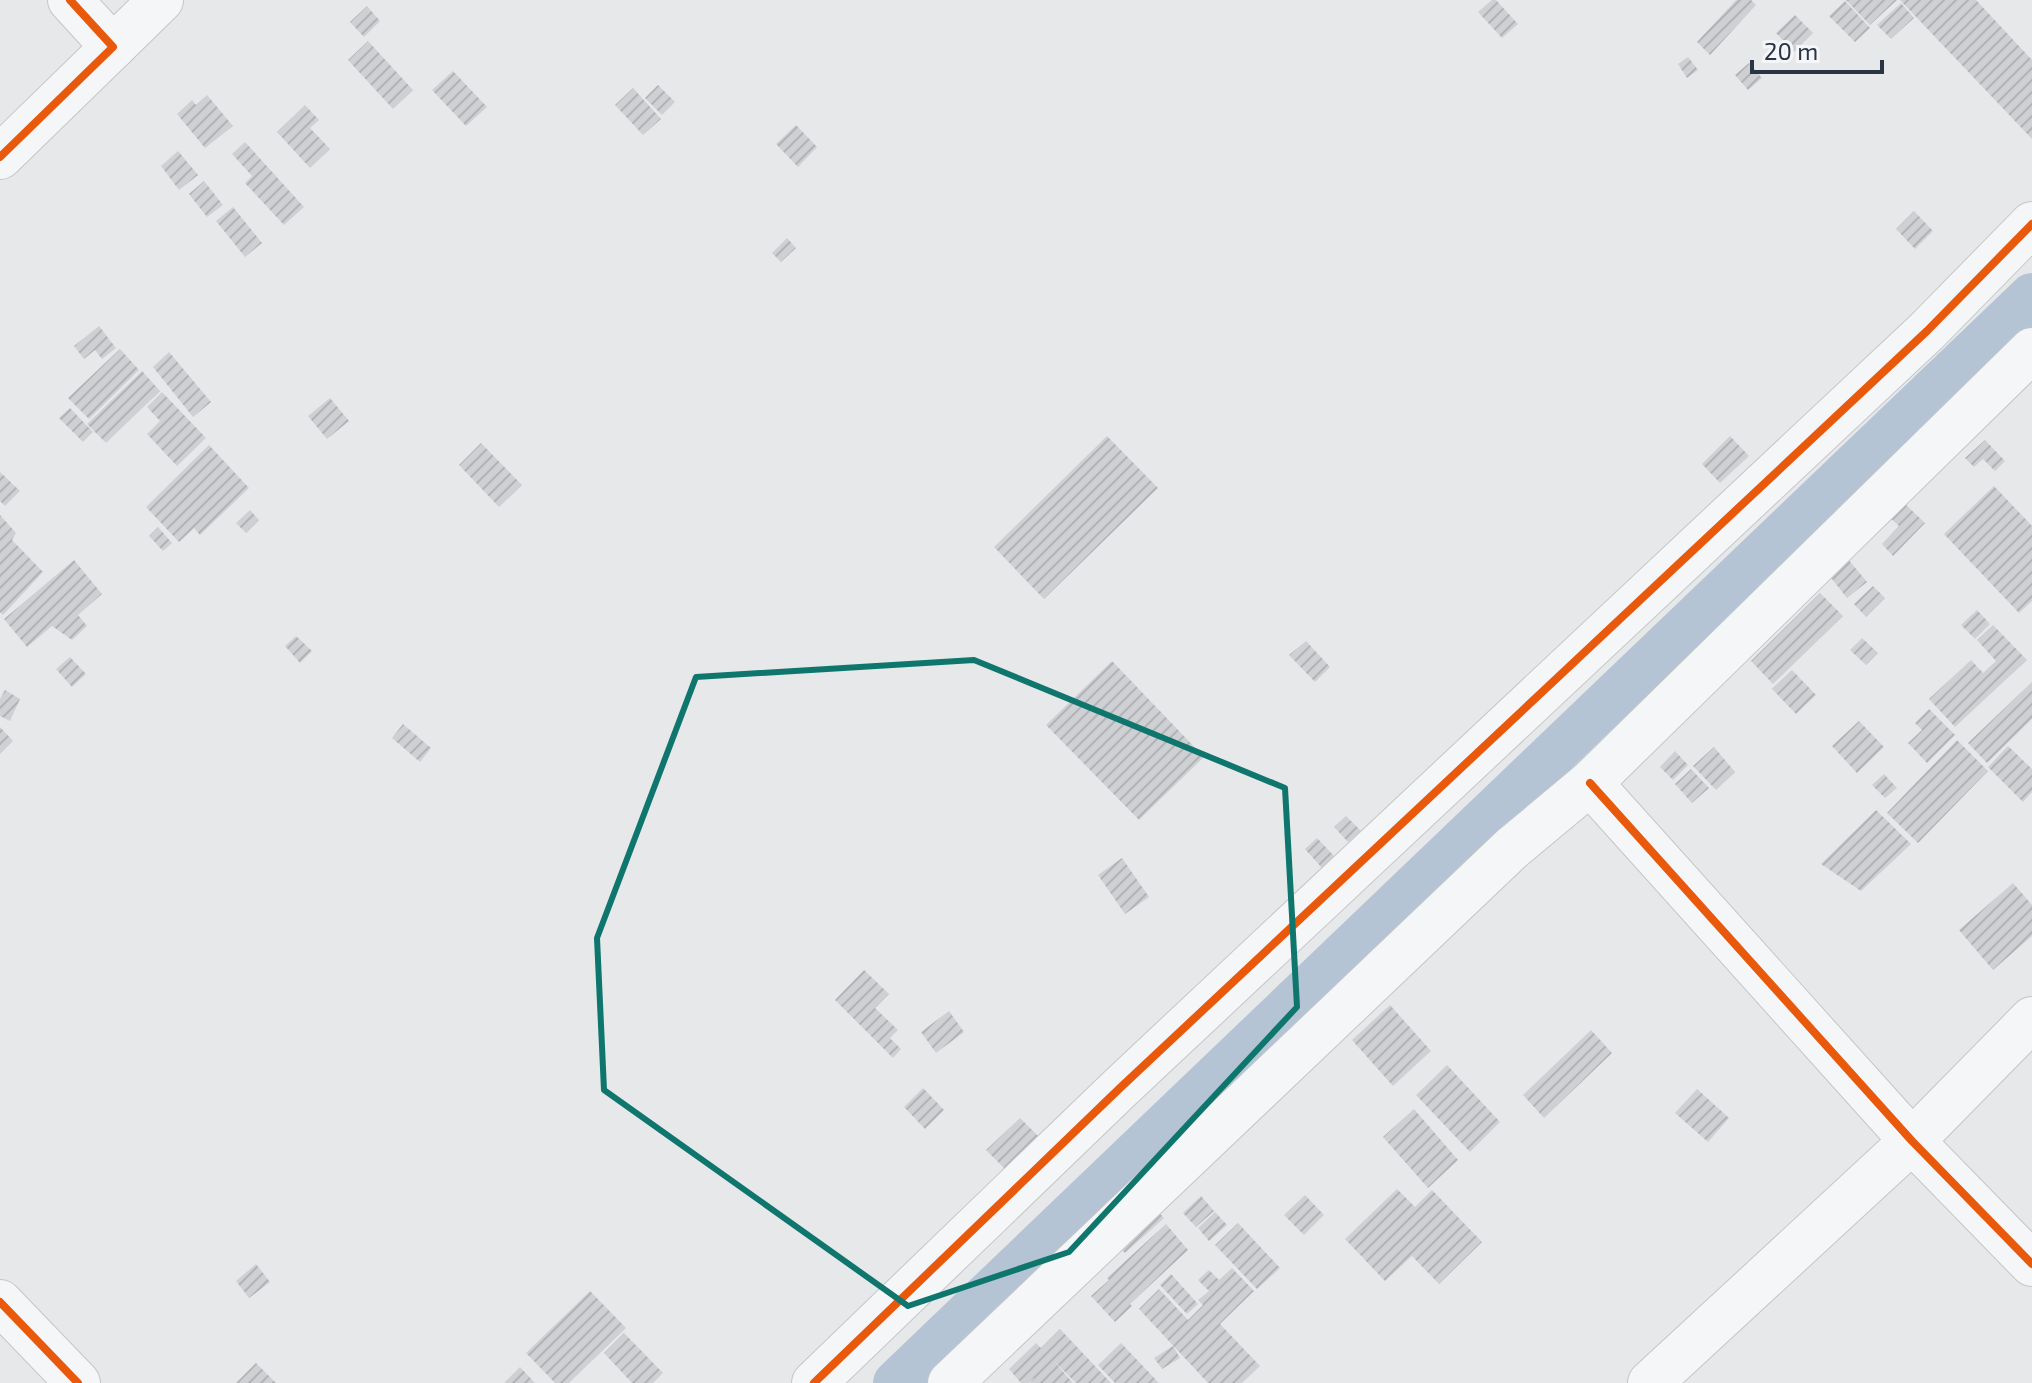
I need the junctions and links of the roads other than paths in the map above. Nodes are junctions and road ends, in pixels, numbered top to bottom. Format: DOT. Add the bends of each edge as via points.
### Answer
graph roads {
  1 [pos="70,0"];
  2 [pos="161,0"];
  3 [pos="113,47"];
  4 [pos="0,157"];
  5 [pos="2032,224"];
  6 [pos="2032,350"];
  7 [pos="1590,783"];
  8 [pos="2032,1019"];
  9 [pos="1912,1141"];
  10 [pos="2032,1264"];
  11 [pos="0,1302"];
  12 [pos="78,1383"];
  13 [pos="814,1383"];
  14 [pos="950,1383"];
  15 [pos="1650,1383"];
  1 -- 3 [label="street"];
  2 -- 3 [label="street"];
  3 -- 4 [label="street"];
  5 -- 13 [label="street" via="1927,331 1120,1088"];
  6 -- 7 [label="street"];
  7 -- 9 [label="street"];
  7 -- 14 [label="street" via="1512,848"];
  8 -- 9 [label="street"];
  9 -- 10 [label="street"];
  9 -- 15 [label="street"];
  11 -- 12 [label="street"];
}
